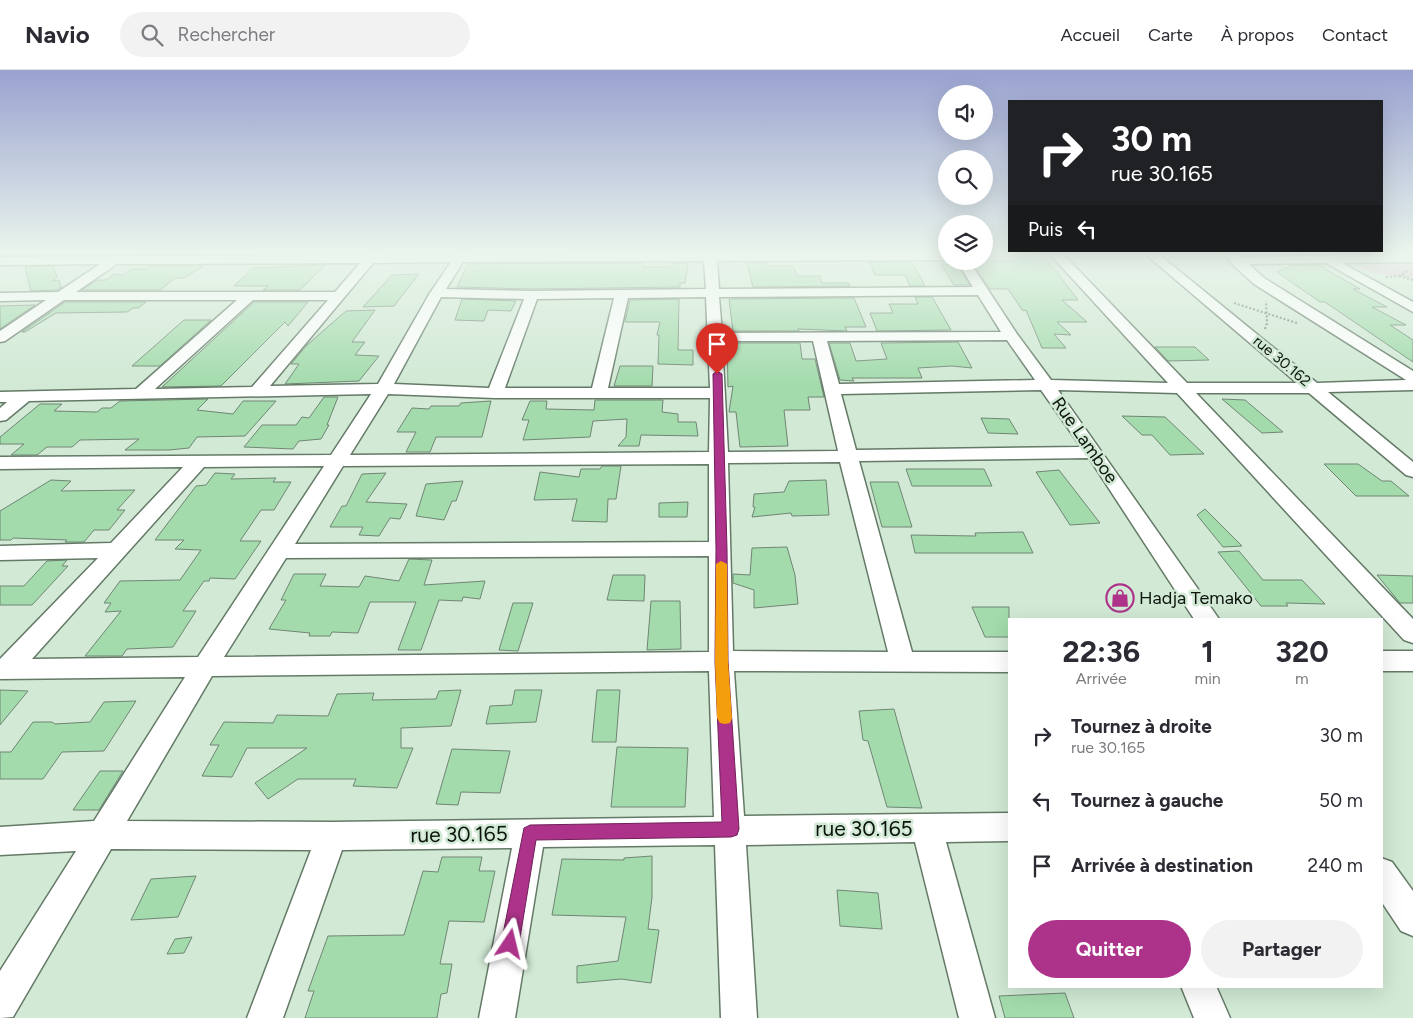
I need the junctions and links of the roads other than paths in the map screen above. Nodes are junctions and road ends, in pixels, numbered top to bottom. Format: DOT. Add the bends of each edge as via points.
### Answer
graph roads {
  1 [pos="46,296"];
  2 [pos="61,296"];
  3 [pos="250,296"];
  4 [pos="337,296"];
  5 [pos="435,296"];
  6 [pos="532,296"];
  7 [pos="621,296"];
  8 [pos="713,296"];
  9 [pos="986,296"];
  10 [pos="1096,296"];
  11 [pos="1203,296"];
  12 [pos="1284,296"];
  13 [pos="1392,296"];
  14 [pos="0,297"];
  15 [pos="1413,308"];
  16 [pos="1011,336"];
  17 [pos="715,337"];
  18 [pos="0,338"];
  19 [pos="819,338"];
  20 [pos="1413,378"];
  21 [pos="1047,385"];
  22 [pos="1413,385"];
  23 [pos="1183,388"];
  24 [pos="1314,388"];
  25 [pos="383,389"];
  26 [pos="832,389"];
  27 [pos="258,390"];
  28 [pos="495,393"];
  29 [pos="599,393"];
  30 [pos="718,393"];
  31 [pos="140,394"];
  32 [pos="25,396"];
  33 [pos="0,397"];
  34 [pos="0,416"];
  35 [pos="1094,452"];
  36 [pos="848,456"];
  37 [pos="718,458"];
  38 [pos="337,461"];
  39 [pos="198,462"];
  40 [pos="0,463"];
  41 [pos="1413,471"];
  42 [pos="722,549"];
  43 [pos="119,550"];
  44 [pos="280,551"];
  45 [pos="0,553"];
  46 [pos="1207,618"];
  47 [pos="1413,634"];
  48 [pos="721,661"];
  49 [pos="1383,661"];
  50 [pos="1413,661"];
  51 [pos="1008,662"];
  52 [pos="903,663"];
  53 [pos="204,668"];
  54 [pos="4,669"];
  55 [pos="1008,827"];
  56 [pos="927,828"];
  57 [pos="731,829"];
  58 [pos="530,833"];
  59 [pos="101,836"];
  60 [pos="332,836"];
  61 [pos="0,841"];
  62 [pos="1383,877"];
  63 [pos="1413,919"];
  64 [pos="1199,988"];
  65 [pos="0,1004"];
  66 [pos="265,1018"];
  67 [pos="497,1018"];
  68 [pos="739,1018"];
  69 [pos="977,1018"];
  70 [pos="1212,1018"];
  1 -- 14 [label="street"];
  2 -- 18 [label="street"];
  3 -- 31 [label="street"];
  4 -- 27 [label="street"];
  5 -- 25 [label="street"];
  6 -- 28 [label="street"];
  7 -- 29 [label="street"];
  8 -- 17 [label="street"];
  9 -- 16 [label="street, Rue Lamboe"];
  10 -- 23 [label="street"];
  11 -- 24 [label="street, rue 30.162"];
  12 -- 20 [label="street"];
  13 -- 15 [label="street"];
  16 -- 19 [label="street"];
  16 -- 21 [label="street, Rue Lamboe"];
  17 -- 19 [label="street"];
  17 -- 30 [label="street"];
  19 -- 26 [label="street"];
  21 -- 23 [label="street"];
  21 -- 26 [label="street"];
  21 -- 35 [label="street, Rue Lamboe"];
  22 -- 24 [label="street"];
  23 -- 24 [label="street"];
  23 -- 47 [label="street"];
  24 -- 41 [label="street, rue 30.162"];
  25 -- 27 [label="street"];
  25 -- 28 [label="street"];
  25 -- 38 [label="street"];
  26 -- 36 [label="street"];
  27 -- 31 [label="street"];
  28 -- 29 [label="street"];
  29 -- 30 [label="street"];
  30 -- 37 [label="street"];
  31 -- 32 [label="street"];
  32 -- 33 [label="street"];
  32 -- 34 [label="street"];
  35 -- 36 [label="street"];
  35 -- 46 [label="street, Rue Lamboe"];
  36 -- 37 [label="street"];
  36 -- 52 [label="street"];
  37 -- 38 [label="street"];
  37 -- 42 [label="street"];
  38 -- 39 [label="street"];
  38 -- 44 [label="street"];
  39 -- 40 [label="street"];
  39 -- 43 [label="street"];
  42 -- 44 [label="street"];
  42 -- 48 [label="street"];
  43 -- 45 [label="street"];
  43 -- 54 [label="street"];
  44 -- 53 [label="street"];
  48 -- 52 [label="street"];
  48 -- 53 [label="street"];
  48 -- 57 [label="street"];
  49 -- 50 [label="street"];
  51 -- 52 [label="street"];
  53 -- 54 [label="street"];
  53 -- 59 [label="street"];
  55 -- 56 [label="street, rue 30.165"];
  56 -- 57 [label="street, rue 30.165"];
  56 -- 69 [label="street"];
  57 -- 58 [label="street, rue 30.165"];
  57 -- 68 [label="street"];
  58 -- 60 [label="street, rue 30.165"];
  58 -- 67 [label="street"];
  59 -- 60 [label="street, rue 30.165"];
  59 -- 61 [label="street, rue 30.165"];
  59 -- 65 [label="street"];
  60 -- 66 [label="street"];
  62 -- 63 [label="street"];
  64 -- 70 [label="street"];
}
